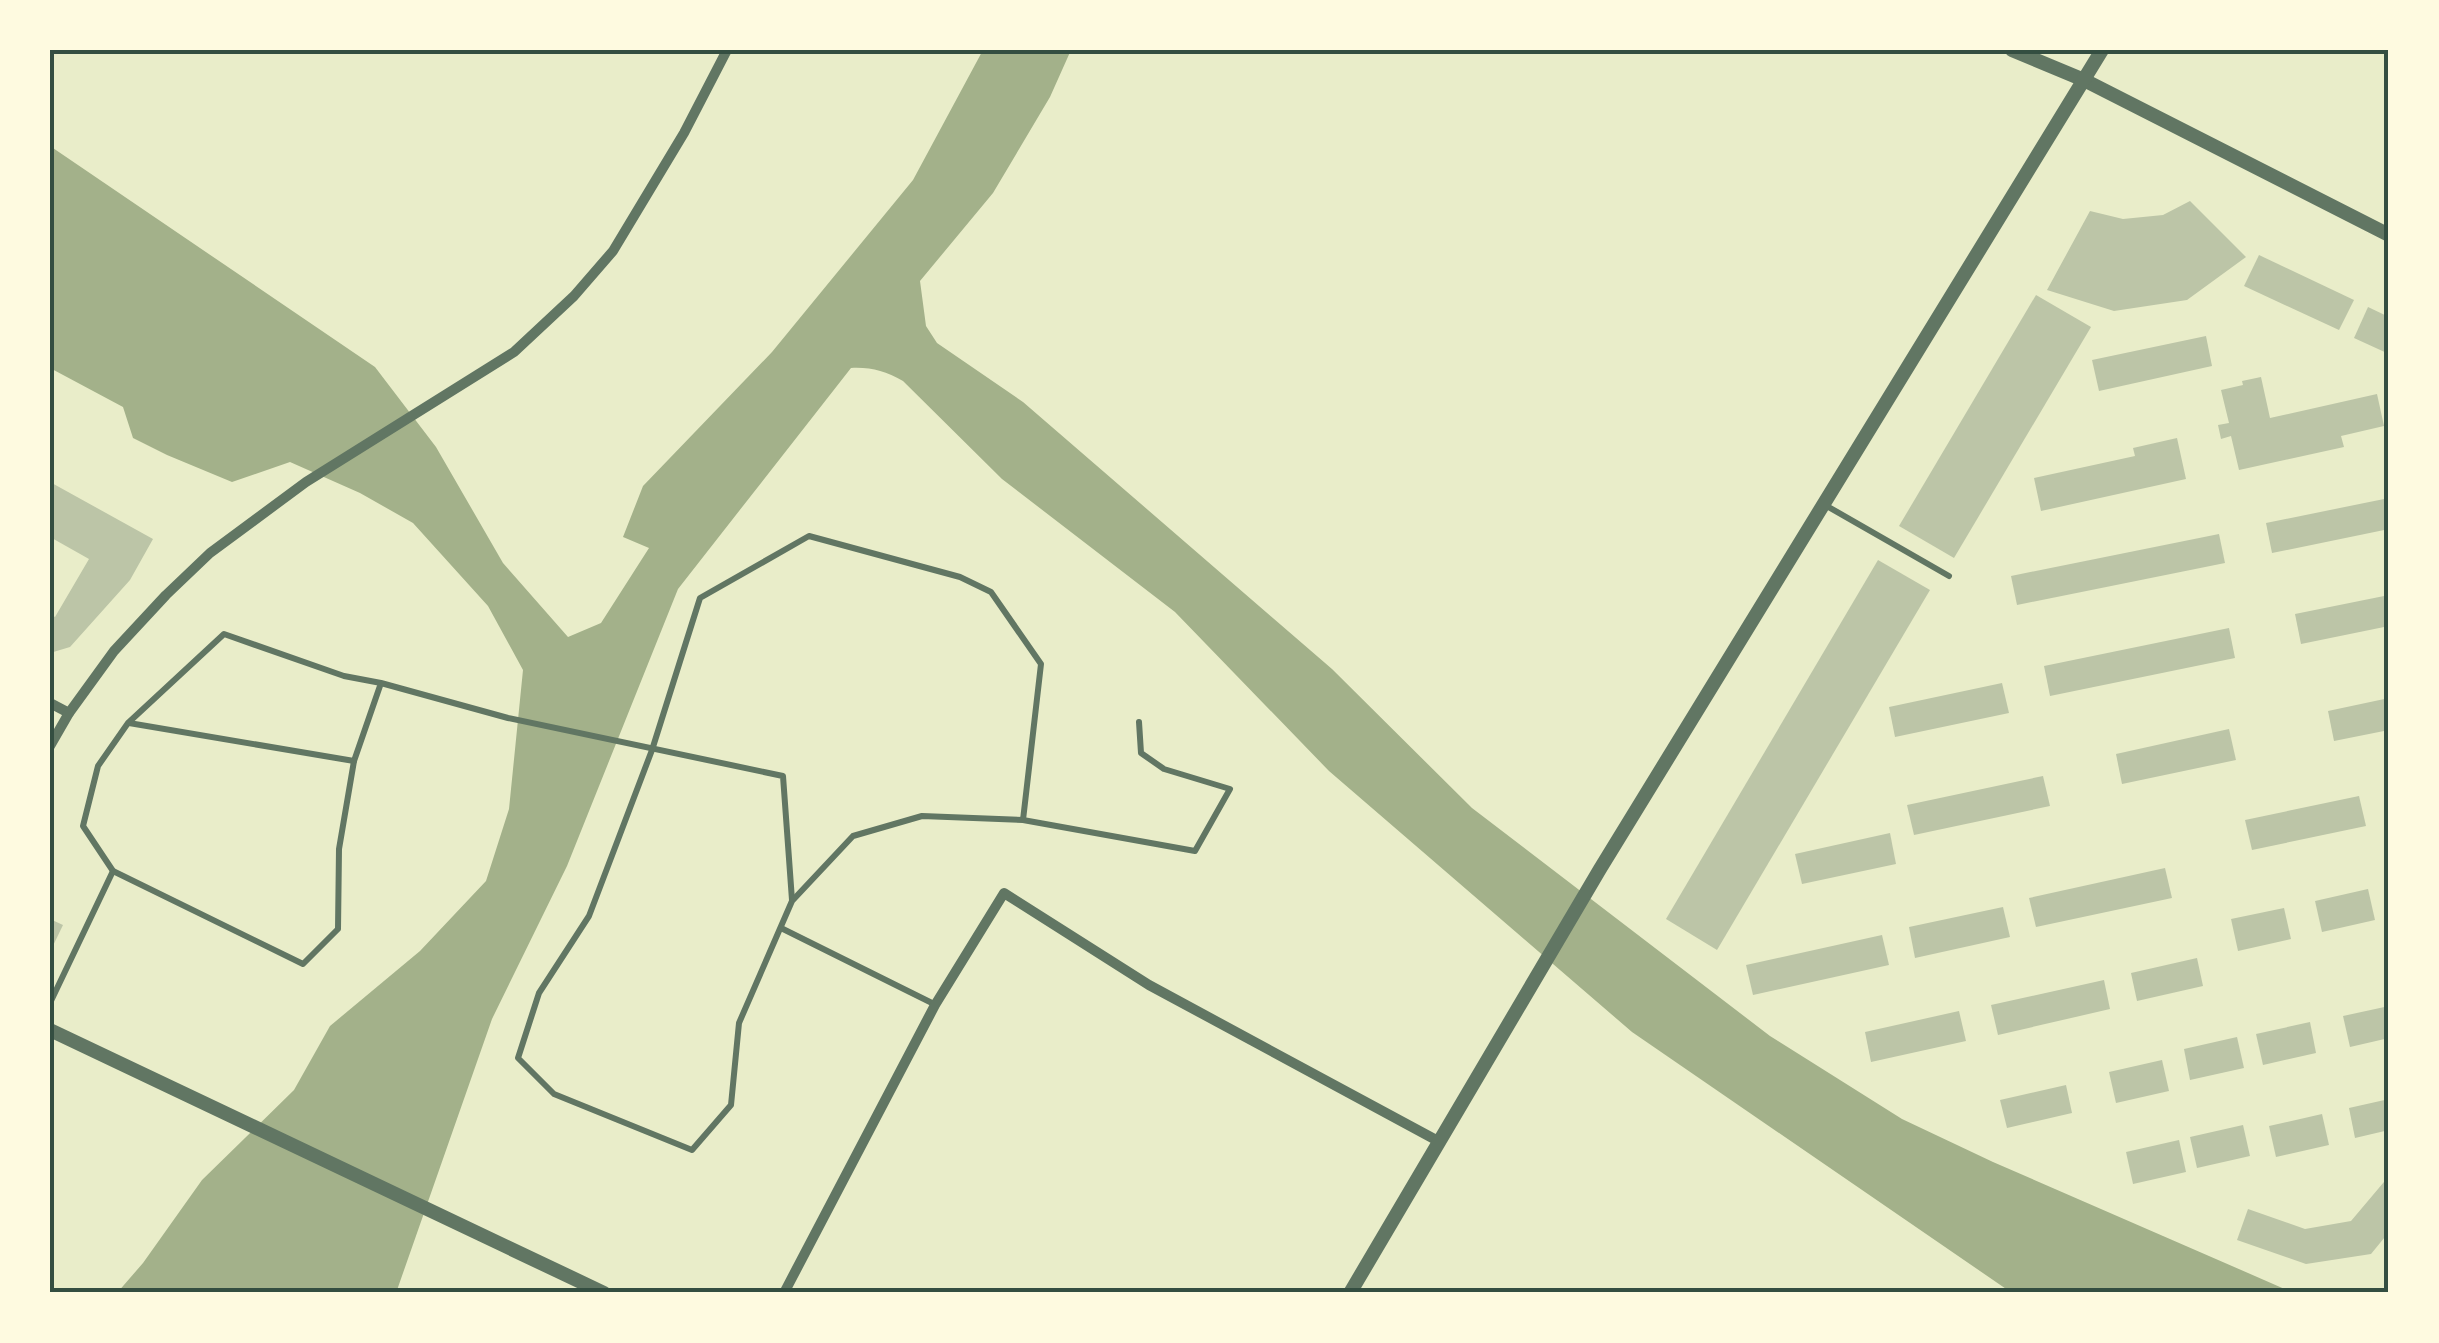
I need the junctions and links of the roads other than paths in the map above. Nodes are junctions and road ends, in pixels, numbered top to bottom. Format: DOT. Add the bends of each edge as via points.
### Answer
graph roads {
  1 [pos="727,50"];
  2 [pos="2012,50"];
  3 [pos="2102,50"];
  4 [pos="2084,80"];
  5 [pos="2389,236"];
  6 [pos="1824,504"];
  7 [pos="1950,576"];
  8 [pos="382,683"];
  9 [pos="50,703"];
  10 [pos="68,713"];
  11 [pos="1139,722"];
  12 [pos="128,723"];
  13 [pos="50,746"];
  14 [pos="652,750"];
  15 [pos="354,761"];
  16 [pos="1023,820"];
  17 [pos="113,870"];
  18 [pos="792,902"];
  19 [pos="781,928"];
  20 [pos="50,1003"];
  21 [pos="936,1005"];
  22 [pos="50,1030"];
  23 [pos="1438,1141"];
  24 [pos="604,1293"];
  25 [pos="784,1293"];
  26 [pos="1350,1293"];
  1 -- 10 [label="street" via="613,251 574,296 514,352 306,482 210,553 114,652"];
  2 -- 4 [label="street"];
  3 -- 4 [label="street"];
  4 -- 5 [label="street"];
  4 -- 6 [label="street"];
  6 -- 7 [label="lane"];
  6 -- 23 [label="street"];
  8 -- 12 [label="lane" via="224,634"];
  8 -- 14 [label="lane"];
  8 -- 15 [label="lane"];
  9 -- 10 [label="street"];
  10 -- 13 [label="street"];
  11 -- 16 [label="lane" via="1141,754 1230,790 1196,851"];
  12 -- 15 [label="lane"];
  12 -- 17 [label="lane" via="98,766 84,826"];
  14 -- 16 [label="lane" via="700,598 808,536 960,577 991,592 1041,664"];
  14 -- 18 [label="lane" via="782,776"];
  14 -- 19 [label="lane" via="589,916 538,993 518,1058 554,1094 692,1150 732,1105 739,1023"];
  15 -- 17 [label="lane" via="339,849 338,928 303,964"];
  16 -- 18 [label="lane" via="922,816 853,836"];
  17 -- 20 [label="lane"];
  18 -- 19 [label="lane"];
  19 -- 21 [label="lane"];
  21 -- 23 [label="street" via="1004,893 1149,986"];
  21 -- 25 [label="street"];
  22 -- 24 [label="street"];
  23 -- 26 [label="street"];
}
